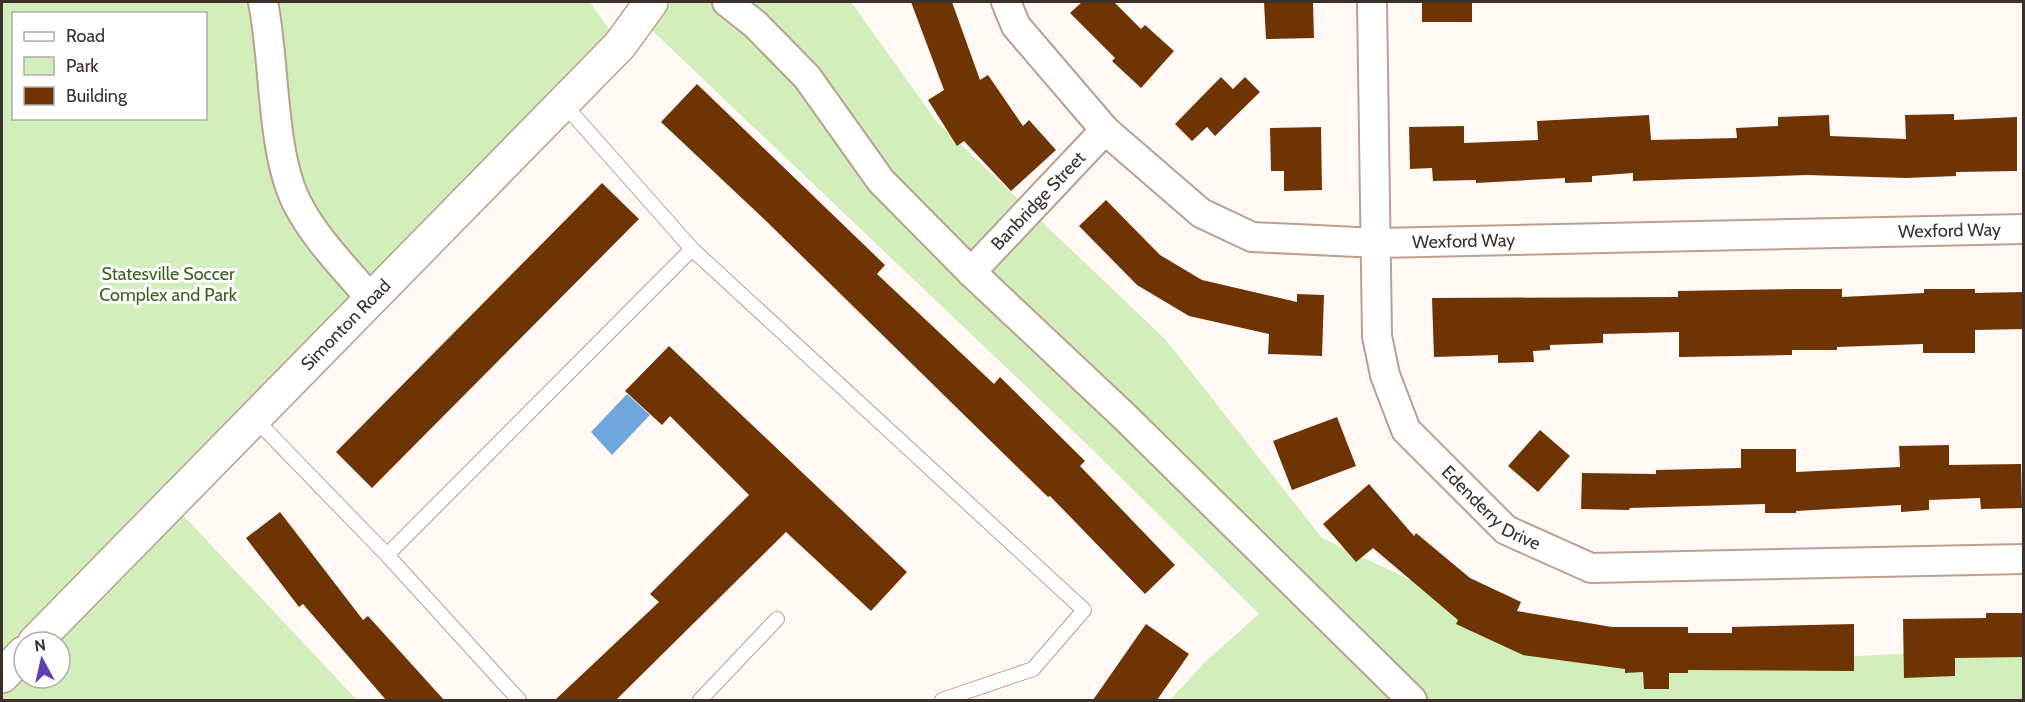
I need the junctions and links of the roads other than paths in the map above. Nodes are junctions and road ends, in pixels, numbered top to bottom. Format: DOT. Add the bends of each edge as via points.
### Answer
graph roads {
  1 [pos="263,2"];
  2 [pos="651,2"];
  3 [pos="727,2"];
  4 [pos="1006,2"];
  5 [pos="1372,2"];
  6 [pos="563,102"];
  7 [pos="1105,130"];
  8 [pos="2024,229"];
  9 [pos="1378,243"];
  10 [pos="692,249"];
  11 [pos="971,272"];
  12 [pos="371,299"];
  13 [pos="254,418"];
  14 [pos="387,555"];
  15 [pos="2024,559"];
  16 [pos="777,619"];
  17 [pos="47,630"];
  18 [pos="519,700"];
  19 [pos="700,700"];
  20 [pos="942,700"];
  21 [pos="1412,700"];
  1 -- 12 [label="street" via="282,156 295,200 320,240"];
  2 -- 6 [label="street, Simonton Road" via="620,45"];
  3 -- 11 [label="street" via="755,24 807,77 881,181"];
  4 -- 7 [label="street, Wexford Way" via="1016,26"];
  5 -- 9 [label="street, Edenderry Drive"];
  6 -- 10 [label="lane"];
  6 -- 12 [label="street, Simonton Road"];
  7 -- 9 [label="street, Wexford Way" via="1201,213 1252,237"];
  7 -- 11 [label="street, Banbridge Street"];
  8 -- 9 [label="street, Wexford Way"];
  9 -- 15 [label="street, Edenderry Drive" via="1377,336 1385,375 1406,430 1506,530 1591,568"];
  10 -- 14 [label="lane"];
  10 -- 20 [label="lane" via="1084,610 1033,669"];
  11 -- 21 [label="street"];
  12 -- 13 [label="street, Simonton Road"];
  13 -- 14 [label="lane"];
  13 -- 17 [label="street, Simonton Road"];
  14 -- 18 [label="lane"];
  16 -- 19 [label="lane"];
}
